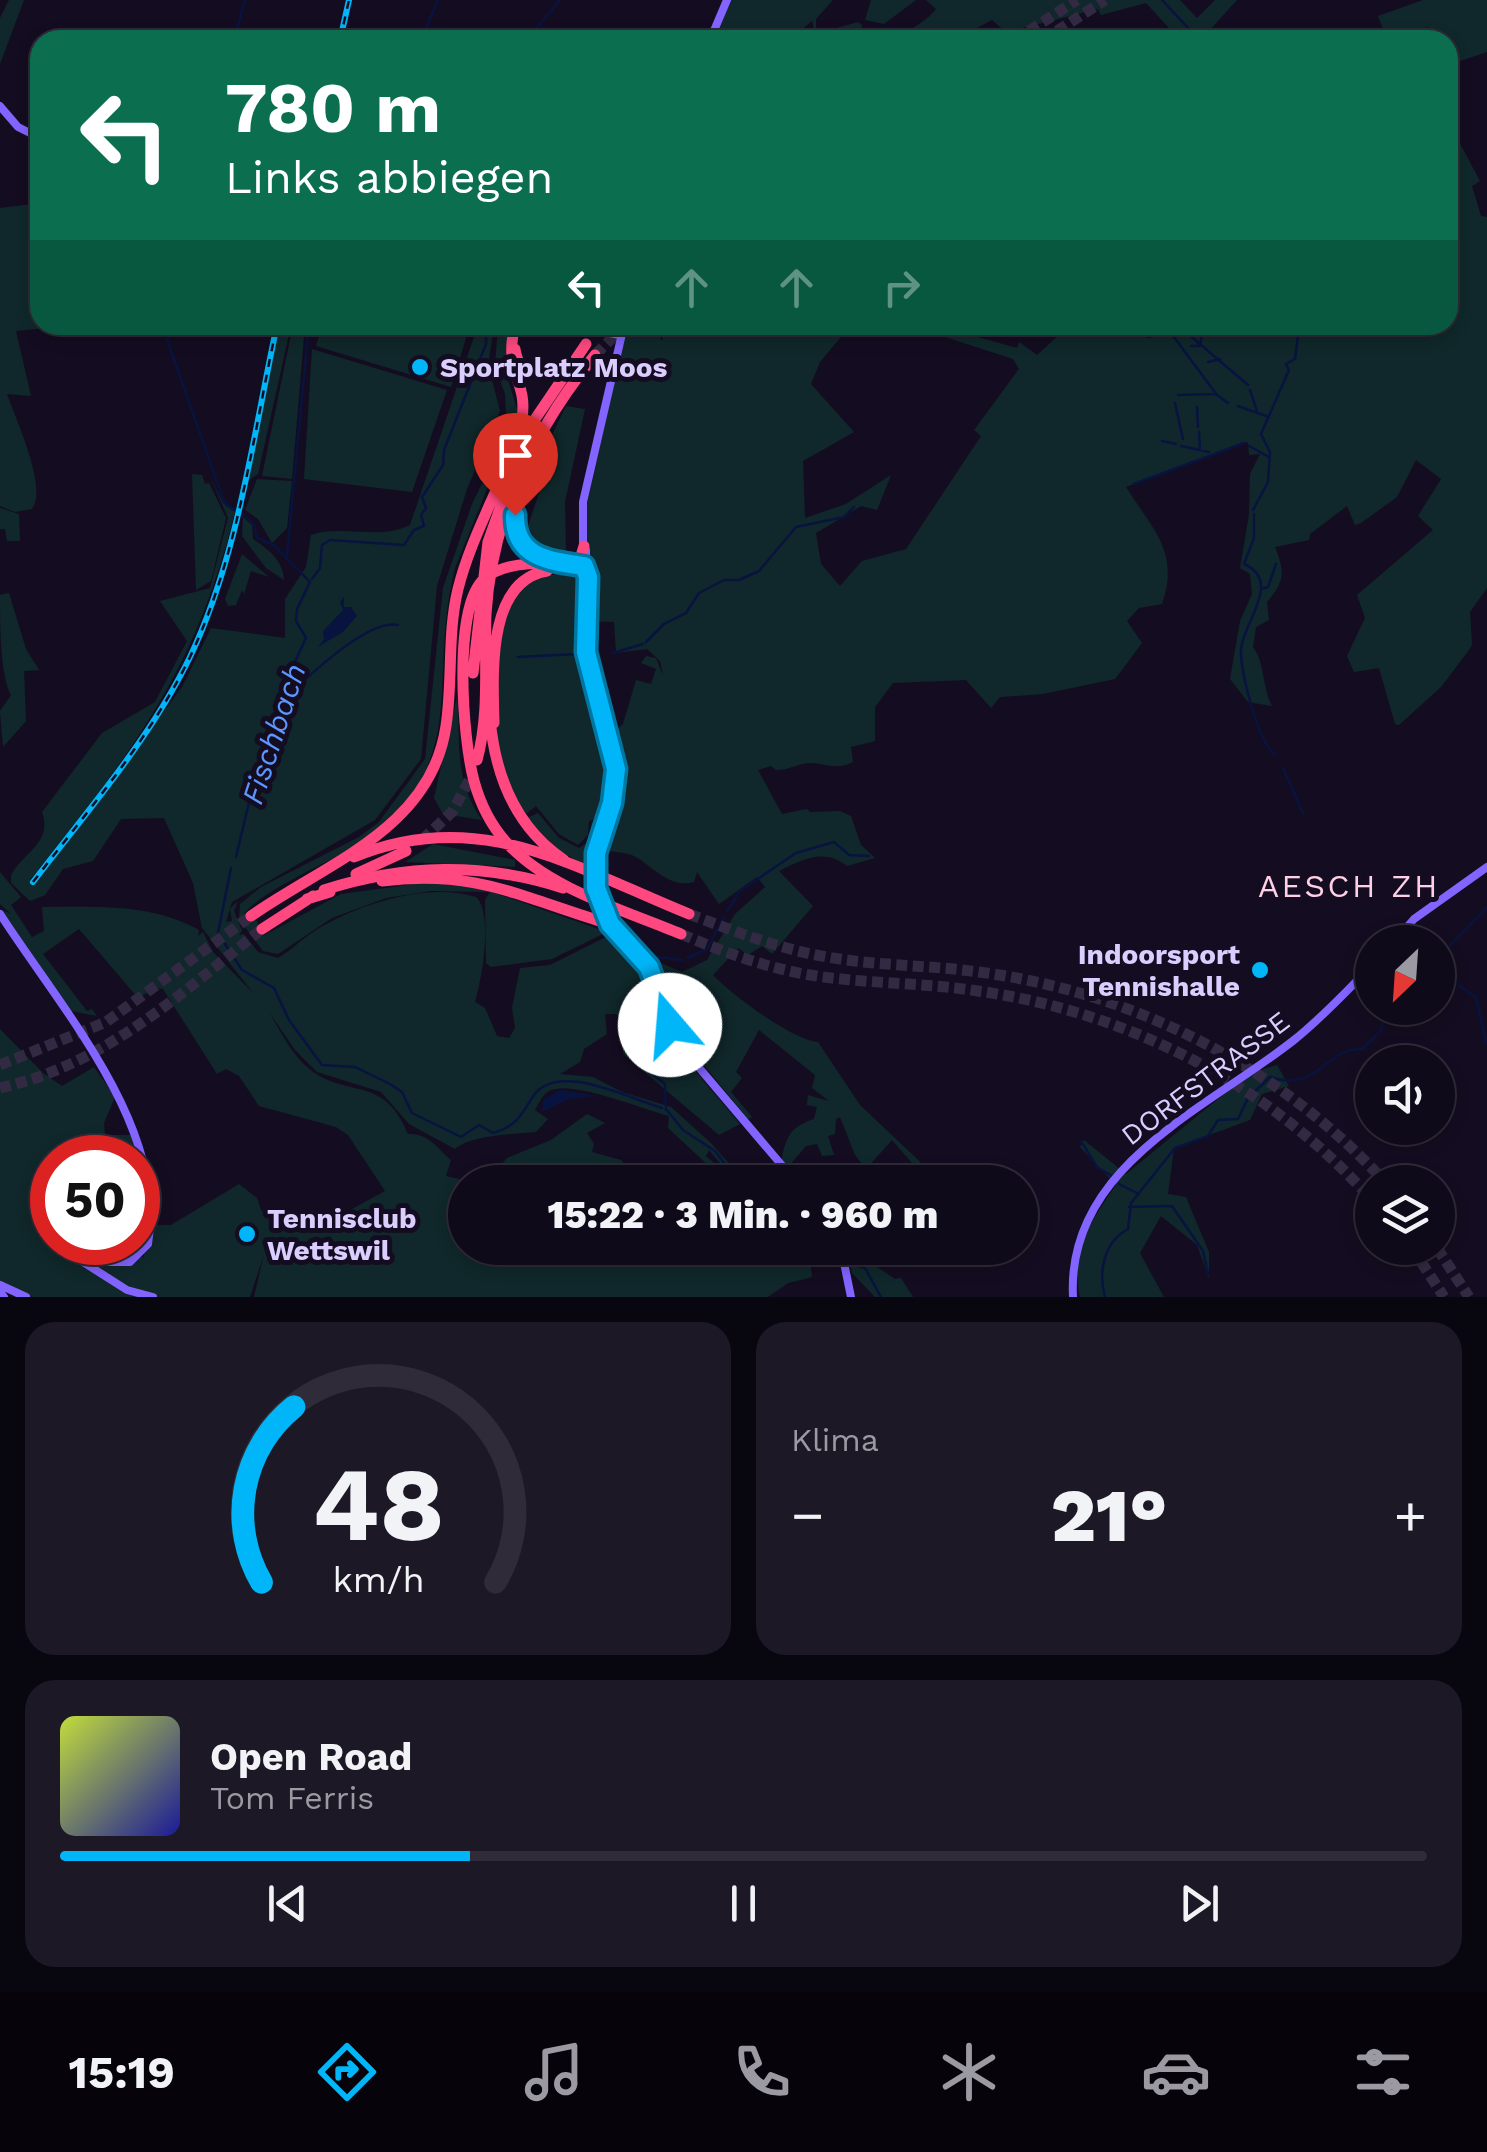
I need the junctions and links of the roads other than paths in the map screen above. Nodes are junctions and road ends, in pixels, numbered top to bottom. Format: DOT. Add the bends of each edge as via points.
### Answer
graph roads {
  1 [pos="727,0"];
  2 [pos="714,30"];
  3 [pos="0,106"];
  4 [pos="30,133"];
  5 [pos="516,335"];
  6 [pos="518,335"];
  7 [pos="618,335"];
  8 [pos="595,355"];
  9 [pos="535,430"];
  10 [pos="584,546"];
  11 [pos="581,571"];
  12 [pos="462,572"];
  13 [pos="486,638"];
  14 [pos="474,761"];
  15 [pos="496,762"];
  16 [pos="406,851"];
  17 [pos="1487,867"];
  18 [pos="593,868"];
  19 [pos="301,883"];
  20 [pos="324,890"];
  21 [pos="307,899"];
  22 [pos="0,914"];
  23 [pos="633,914"];
  24 [pos="689,914"];
  25 [pos="251,916"];
  26 [pos="604,918"];
  27 [pos="1409,925"];
  28 [pos="262,929"];
  29 [pos="681,934"];
  30 [pos="1355,982"];
  31 [pos="782,1165"];
  32 [pos="845,1265"];
  33 [pos="1,1291"];
  34 [pos="26,1297"];
  35 [pos="153,1297"];
  36 [pos="852,1297"];
  37 [pos="1073,1297"];
  1 -- 2 [label="street"];
  3 -- 4 [label="street"];
  5 -- 12 [label="highway" via="509,356 522,393 522,418"];
  6 -- 9 [label="highway" via="516,358 533,374 556,371 585,343"];
  7 -- 10 [label="street" via="584,502"];
  8 -- 9 [label="highway"];
  9 -- 11 [label="highway" via="516,531 530,552"];
  9 -- 12 [label="highway"];
  9 -- 13 [label="highway" via="496,545"];
  9 -- 14 [label="highway" via="504,490 485,558 475,636"];
  10 -- 11 [label="highway"];
  11 -- 14 [label="highway" via="504,568 472,596 466,621"];
  11 -- 15 [label="highway" via="532,575 504,605"];
  11 -- 18 [label="street" via="586,652 616,769"];
  12 -- 19 [label="highway" via="446,726 428,780 388,828"];
  13 -- 14 [label="highway" via="484,728"];
  13 -- 15 [label="highway"];
  14 -- 23 [label="highway" via="490,821 527,861"];
  15 -- 18 [label="highway" via="532,832"];
  16 -- 20 [label="highway"];
  17 -- 27 [label="street"];
  18 -- 19 [label="highway" via="502,841 447,834 377,848"];
  18 -- 24 [label="highway"];
  18 -- 26 [label="street"];
  19 -- 25 [label="highway"];
  20 -- 21 [label="highway"];
  20 -- 23 [label="highway" via="388,873 470,869 540,882"];
  21 -- 26 [label="highway" via="412,878 500,886"];
  21 -- 28 [label="highway"];
  22 -- 35 [label="street" via="127,1114 149,1241 139,1257 114,1263 88,1255 83,1261 127,1290"];
  23 -- 29 [label="highway"];
  26 -- 31 [label="street" via="649,967 684,1050"];
  30 -- 37 [label="street, DORFSTRASSE" via="1294,1040 1137,1155 1084,1226 1074,1252"];
  32 -- 36 [label="street"];
  33 -- 34 [label="street"];
}
